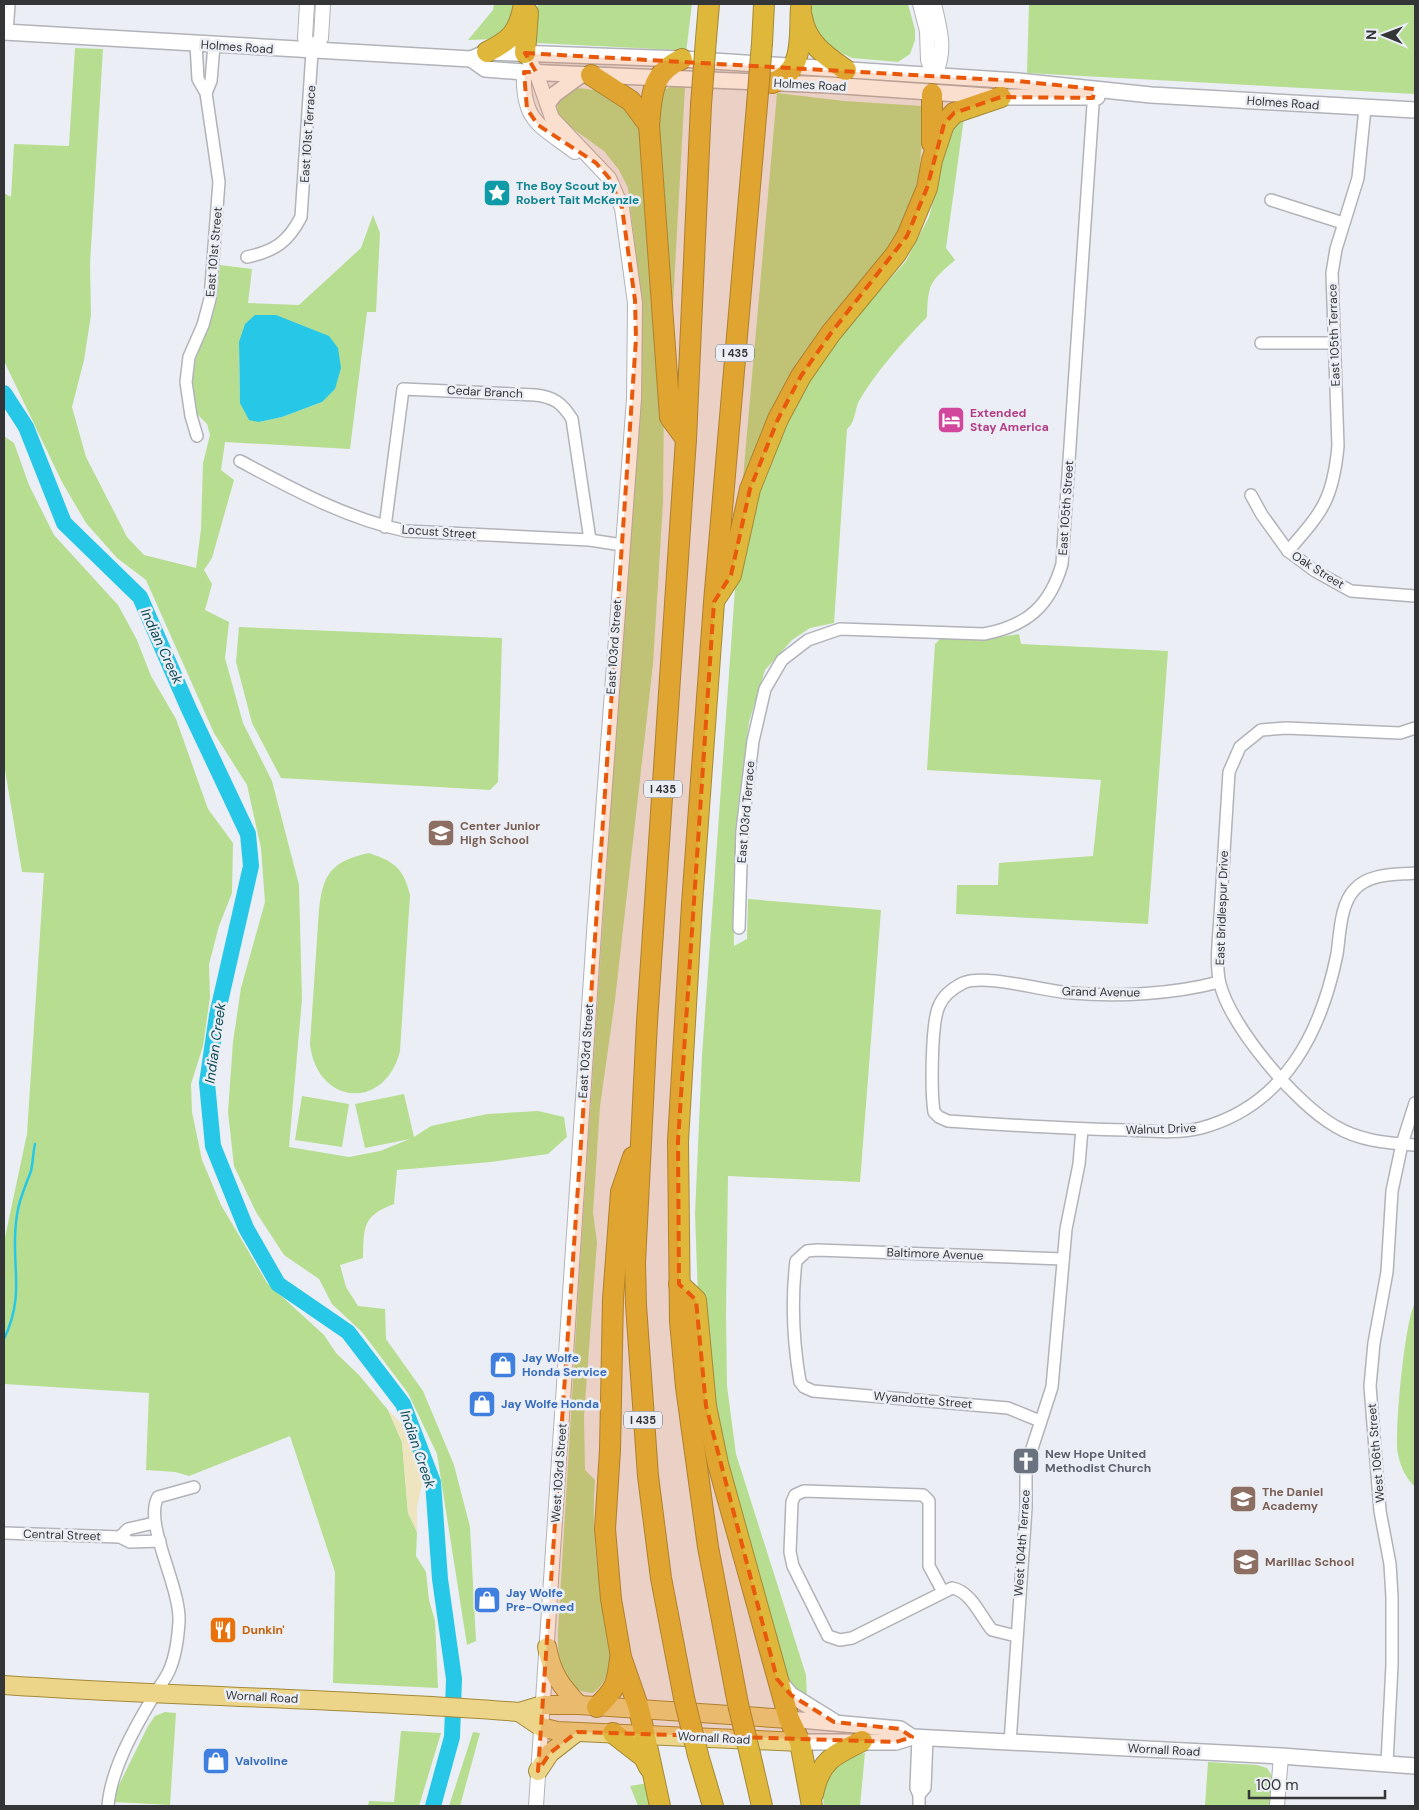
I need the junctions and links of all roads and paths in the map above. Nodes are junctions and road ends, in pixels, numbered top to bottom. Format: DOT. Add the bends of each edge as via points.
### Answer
graph roads {
  1 [pos="9,4"];
  2 [pos="307,4"];
  3 [pos="323,4"];
  4 [pos="524,4"];
  5 [pos="528,4"];
  6 [pos="709,4"];
  7 [pos="764,4"];
  8 [pos="920,4"];
  9 [pos="934,4"];
  10 [pos="801,6"];
  11 [pos="6,32"];
  12 [pos="196,44"];
  13 [pos="214,45"];
  14 [pos="312,52"];
  15 [pos="479,56"];
  16 [pos="682,59"];
  17 [pos="528,66"];
  18 [pos="793,66"];
  19 [pos="846,70"];
  20 [pos="586,75"];
  21 [pos="657,78"];
  22 [pos="772,83"];
  23 [pos="933,85"];
  24 [pos="1093,93"];
  25 [pos="206,94"];
  26 [pos="1001,97"];
  27 [pos="548,103"];
  28 [pos="1365,108"];
  29 [pos="1415,110"];
  30 [pos="649,124"];
  31 [pos="932,160"];
  32 [pos="596,163"];
  33 [pos="1271,200"];
  34 [pos="1343,223"];
  35 [pos="247,256"];
  36 [pos="1261,343"];
  37 [pos="1334,344"];
  38 [pos="198,436"];
  39 [pos="686,439"];
  40 [pos="240,461"];
  41 [pos="1251,495"];
  42 [pos="385,527"];
  43 [pos="590,540"];
  44 [pos="622,545"];
  45 [pos="1288,551"];
  46 [pos="1415,596"];
  47 [pos="714,602"];
  48 [pos="763,696"];
  49 [pos="1415,728"];
  50 [pos="1415,873"];
  51 [pos="740,928"];
  52 [pos="1219,982"];
  53 [pos="1282,1079"];
  54 [pos="1415,1103"];
  55 [pos="937,1115"];
  56 [pos="1082,1129"];
  57 [pos="640,1139"];
  58 [pos="581,1140"];
  59 [pos="1402,1144"];
  60 [pos="1415,1145"];
  61 [pos="1063,1259"];
  62 [pos="679,1284"];
  63 [pos="804,1387"];
  64 [pos="1040,1421"];
  65 [pos="194,1487"];
  66 [pos="154,1523"];
  67 [pos="4,1532"];
  68 [pos="120,1536"];
  69 [pos="160,1541"];
  70 [pos="944,1592"];
  71 [pos="1016,1636"];
  72 [pos="547,1647"];
  73 [pos="621,1657"];
  74 [pos="777,1679"];
  75 [pos="4,1684"];
  76 [pos="154,1695"];
  77 [pos="542,1704"];
  78 [pos="588,1706"];
  79 [pos="639,1710"];
  80 [pos="519,1712"];
  81 [pos="789,1719"];
  82 [pos="834,1722"];
  83 [pos="540,1727"];
  84 [pos="577,1732"];
  85 [pos="613,1733"];
  86 [pos="646,1735"];
  87 [pos="919,1737"];
  88 [pos="862,1741"];
  89 [pos="800,1742"];
  90 [pos="1010,1743"];
  91 [pos="1281,1756"];
  92 [pos="1387,1763"];
  93 [pos="1415,1766"];
  94 [pos="538,1771"];
  95 [pos="652,1774"];
  96 [pos="919,1801"];
  97 [pos="812,1804"];
  98 [pos="108,1806"];
  99 [pos="536,1806"];
  100 [pos="660,1806"];
  101 [pos="713,1806"];
  102 [pos="762,1806"];
  103 [pos="1277,1806"];
  1 -- 11 [label="street"];
  2 -- 14 [label="street, East 101st Terrace" via="305,38"];
  3 -- 14 [label="street, East 101st Terrace" via="321,38"];
  4 -- 15 [label="highway" via="522,18 510,39"];
  5 -- 17 [label="highway"];
  6 -- 39 [label="highway, I 435, bridge" via="701,105"];
  7 -- 47 [label="highway, I 435, bridge"];
  8 -- 23 [label="street" via="927,31"];
  9 -- 23 [label="street" via="941,31 941,62"];
  10 -- 18 [label="highway" via="799,48"];
  10 -- 19 [label="highway" via="803,22 813,43"];
  11 -- 12 [label="main road, Holmes Road"];
  12 -- 13 [label="main road, Holmes Road"];
  12 -- 25 [label="street, East 101st Street" via="198,79"];
  13 -- 14 [label="main road, Holmes Road"];
  13 -- 25 [label="street, East 101st Street"];
  14 -- 15 [label="main road, Holmes Road"];
  14 -- 35 [label="street, East 101st Terrace" via="301,217 292,234 280,245 266,253"];
  15 -- 17 [label="main road, Holmes Road"];
  16 -- 17 [label="main road, Holmes Road"];
  16 -- 18 [label="main road, Holmes Road"];
  16 -- 21 [label="highway" via="668,65"];
  17 -- 20 [label="main road, Holmes Road"];
  17 -- 27 [label="street, East 103rd Street"];
  17 -- 32 [label="street, East 103rd Street" via="523,92 527,110 538,125"];
  18 -- 19 [label="main road, Holmes Road"];
  18 -- 22 [label="highway" via="785,78"];
  19 -- 23 [label="main road, Holmes Road"];
  20 -- 21 [label="main road, Holmes Road"];
  20 -- 27 [label="main road" via="555,94"];
  20 -- 30 [label="highway" via="631,101"];
  21 -- 22 [label="main road, Holmes Road"];
  21 -- 30 [label="highway"];
  22 -- 23 [label="main road, Holmes Road"];
  23 -- 24 [label="main road, Holmes Road" via="1018,80"];
  23 -- 26 [label="main road, Holmes Road"];
  23 -- 31 [label="highway"];
  24 -- 26 [label="main road, Holmes Road"];
  24 -- 28 [label="main road, Holmes Road"];
  24 -- 48 [label="street, East 105th Street" via="1062,564 1049,596 1038,610 1019,623 984,634 853,628 824,633 808,640 782,660 772,673"];
  25 -- 38 [label="street, East 101st Street" via="219,182 210,298 190,358 186,382"];
  26 -- 31 [label="highway" via="954,113 944,124"];
  27 -- 32 [label="street, East 103rd Street" via="552,118"];
  28 -- 29 [label="main road, Holmes Road"];
  28 -- 34 [label="street, East 105th Terrace" via="1358,178"];
  30 -- 39 [label="highway" via="670,417"];
  31 -- 47 [label="highway" via="927,188 907,236 826,340 801,376 778,419 746,503 731,575"];
  32 -- 44 [label="street, East 103rd Street" via="609,178 622,208 635,303 634,398"];
  33 -- 34 [label="street"];
  34 -- 37 [label="street, East 105th Terrace" via="1332,273"];
  36 -- 37 [label="street"];
  37 -- 45 [label="street, East 105th Terrace" via="1336,473 1319,515"];
  39 -- 57 [label="highway, I 435"];
  40 -- 42 [label="street, Locust Street" via="359,519"];
  41 -- 45 [label="street, Oak Street"];
  42 -- 43 [label="street, Locust Street" via="406,531"];
  42 -- 43 [label="street, Cedar Branch" via="402,389 535,394 549,396 562,403 572,418"];
  43 -- 44 [label="street, Locust Street"];
  44 -- 58 [label="street, East 103rd Street"];
  45 -- 46 [label="street, Oak Street" via="1315,572 1351,591"];
  47 -- 62 [label="highway, I 435" via="678,1140"];
  48 -- 51 [label="street, East 103rd Terrace" via="753,741 742,831"];
  49 -- 52 [label="street, East Bridlespur Drive" via="1400,733 1286,728 1261,730 1240,747 1230,772 1218,938"];
  50 -- 53 [label="street, Walnut Drive" via="1366,880 1349,898 1324,1004 1313,1033"];
  52 -- 53 [label="street, East Bridlespur Drive" via="1244,1035"];
  52 -- 55 [label="street, Grand Avenue" via="1181,990 1072,993 980,980 964,982 948,993 939,1005 935,1021 933,1105"];
  53 -- 56 [label="street, Walnut Drive" via="1247,1108 1200,1128 1153,1131"];
  53 -- 59 [label="street, East Bridlespur Drive" via="1336,1127 1366,1140"];
  54 -- 59 [label="street, West 106th Street"];
  55 -- 56 [label="street, Walnut Drive" via="948,1121"];
  56 -- 61 [label="street, West 104th Terrace"];
  57 -- 73 [label="highway" via="620,1192 613,1299 605,1528 611,1599"];
  57 -- 101 [label="highway, I 435, bridge" via="635,1263 648,1476 661,1578 684,1698"];
  58 -- 72 [label="street, West 103rd Street"];
  59 -- 60 [label="street, East Bridlespur Drive"];
  59 -- 92 [label="street, West 106th Street" via="1392,1191 1387,1272 1370,1386 1380,1511 1390,1564 1392,1597"];
  61 -- 63 [label="street, Baltimore Avenue" via="807,1251 796,1262 792,1295 793,1338 800,1382"];
  61 -- 64 [label="street, West 104th Terrace" via="1052,1387"];
  62 -- 74 [label="highway" via="696,1300 706,1406 718,1464"];
  62 -- 102 [label="highway, I 435, bridge" via="695,1461 720,1617"];
  63 -- 64 [label="street, Wyandotte Street" via="813,1391 1008,1408"];
  64 -- 71 [label="street, West 104th Terrace" via="1026,1467"];
  65 -- 66 [label="street" via="158,1497 154,1504"];
  66 -- 68 [label="street, Central Street" via="128,1529"];
  66 -- 69 [label="street"];
  67 -- 68 [label="street, Central Street"];
  68 -- 69 [label="street, Central Street" via="130,1542"];
  69 -- 76 [label="street" via="179,1610 170,1670"];
  70 -- 70 [label="street" via="852,1638 840,1640 828,1636 793,1566 790,1552 795,1495 804,1491 923,1495 929,1501 929,1566"];
  70 -- 71 [label="street" via="958,1589 975,1605 992,1630"];
  71 -- 90 [label="street, West 104th Terrace"];
  72 -- 77 [label="street, West 103rd Street"];
  72 -- 78 [label="main road" via="552,1670 561,1687"];
  73 -- 78 [label="highway" via="612,1692"];
  73 -- 79 [label="highway"];
  74 -- 81 [label="highway"];
  74 -- 82 [label="main road" via="791,1695"];
  75 -- 76 [label="main road, Wornall Road"];
  76 -- 80 [label="main road, Wornall Road" via="220,1695"];
  76 -- 98 [label="street" via="118,1767"];
  77 -- 78 [label="main road, Wornall Road"];
  77 -- 80 [label="main road, Wornall Road"];
  77 -- 83 [label="street, West 103rd Street"];
  78 -- 79 [label="main road, Wornall Road"];
  79 -- 81 [label="main road, Wornall Road"];
  79 -- 83 [label="main road" via="622,1718 552,1717"];
  79 -- 86 [label="highway"];
  80 -- 83 [label="main road, Wornall Road"];
  81 -- 82 [label="main road, Wornall Road"];
  81 -- 89 [label="highway"];
  82 -- 87 [label="main road, Wornall Road" via="900,1729"];
  83 -- 84 [label="main road, Wornall Road"];
  83 -- 94 [label="street, West 103rd Street"];
  84 -- 85 [label="main road, Wornall Road"];
  84 -- 94 [label="main road" via="550,1753"];
  85 -- 86 [label="main road, Wornall Road"];
  85 -- 95 [label="highway" via="644,1757"];
  86 -- 89 [label="main road, Wornall Road"];
  86 -- 95 [label="highway"];
  87 -- 88 [label="main road, Wornall Road" via="896,1742"];
  87 -- 90 [label="main road, Wornall Road"];
  87 -- 96 [label="street" via="925,1788"];
  88 -- 89 [label="main road, Wornall Road"];
  88 -- 97 [label="highway" via="829,1759 816,1779"];
  89 -- 97 [label="highway"];
  90 -- 91 [label="main road, Wornall Road"];
  91 -- 92 [label="main road, Wornall Road"];
  91 -- 103 [label="street"];
  92 -- 93 [label="main road, Wornall Road"];
  94 -- 99 [label="street, West 103rd Street"];
  95 -- 100 [label="highway"];
}
